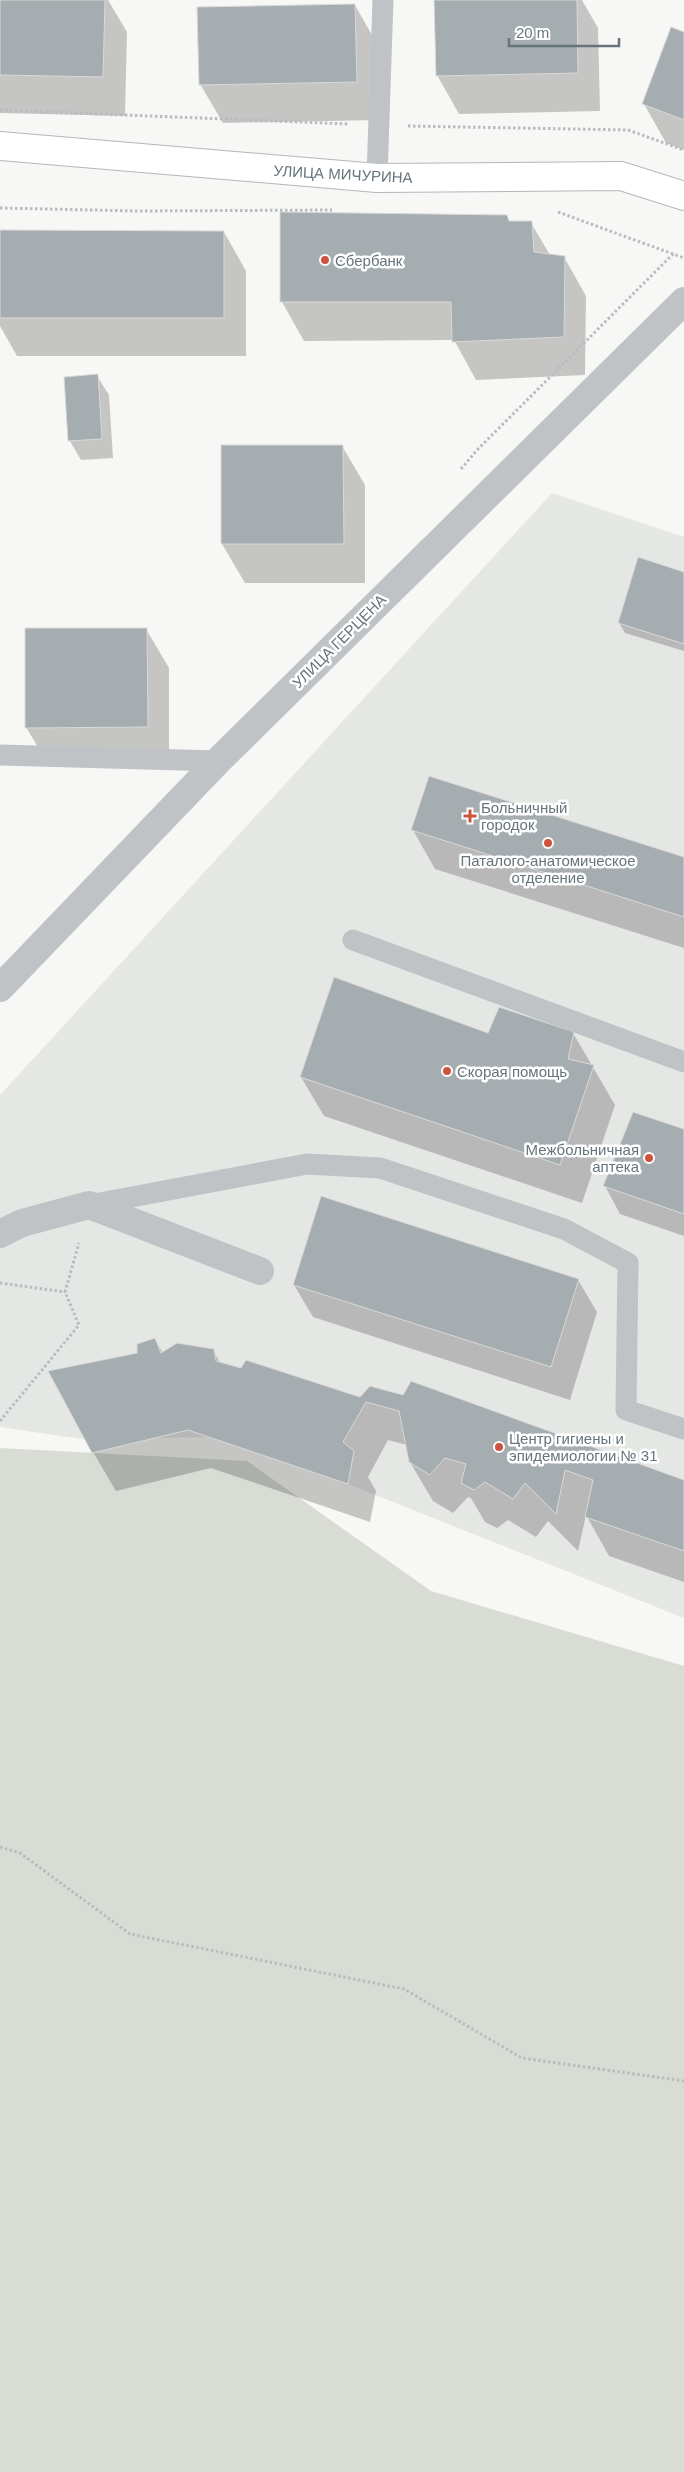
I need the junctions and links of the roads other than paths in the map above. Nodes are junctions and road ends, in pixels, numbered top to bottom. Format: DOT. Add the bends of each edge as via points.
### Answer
graph roads {
  1 [pos="383,0"];
  2 [pos="0,146"];
  3 [pos="377,178"];
  4 [pos="684,196"];
  5 [pos="684,301"];
  6 [pos="0,754"];
  7 [pos="218,761"];
  8 [pos="353,940"];
  9 [pos="0,988"];
  10 [pos="684,1062"];
  11 [pos="89,1204"];
  12 [pos="0,1234"];
  13 [pos="260,1271"];
  14 [pos="684,1429"];
  1 -- 3 [label="lane"];
  2 -- 3 [label="street, УЛИЦА МИЧУРИНА"];
  3 -- 4 [label="street, УЛИЦА МИЧУРИНА" via="622,176"];
  5 -- 7 [label="street, УЛИЦА ГЕРЦЕНА"];
  6 -- 7 [label="lane"];
  7 -- 9 [label="street, УЛИЦА ГЕРЦЕНА"];
  8 -- 10 [label="lane"];
  11 -- 12 [label="street"];
  11 -- 13 [label="street"];
  11 -- 14 [label="lane" via="307,1164 380,1168 564,1230 628,1263 626,1410"];
}
